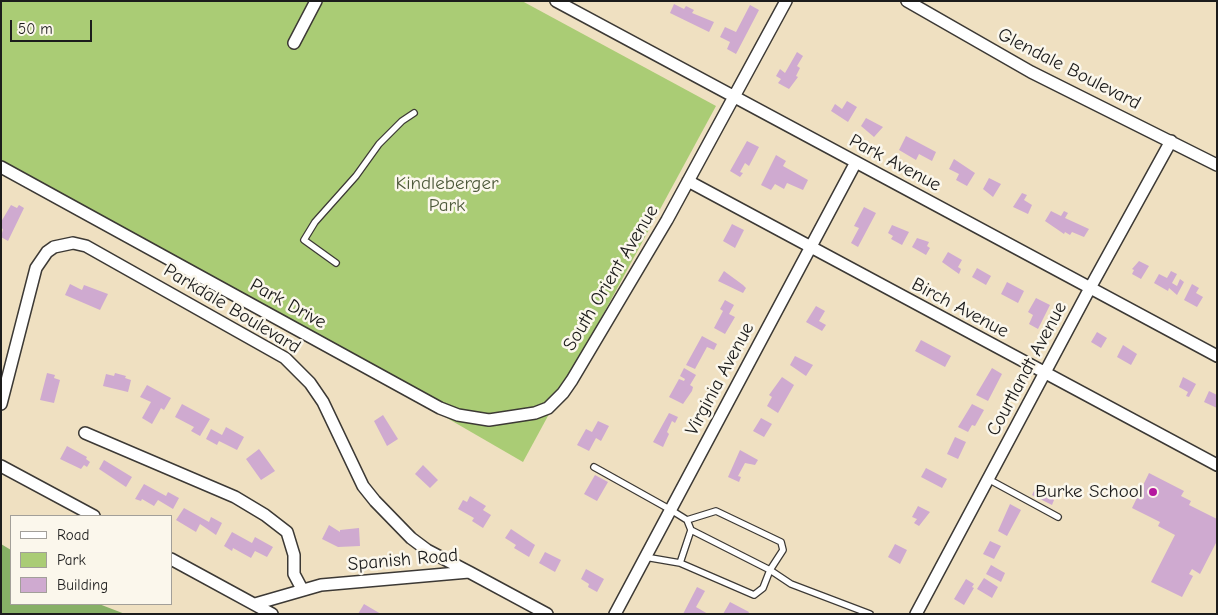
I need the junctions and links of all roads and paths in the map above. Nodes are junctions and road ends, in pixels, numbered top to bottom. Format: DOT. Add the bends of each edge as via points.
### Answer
graph roads {
  1 [pos="316,1"];
  2 [pos="556,1"];
  3 [pos="786,1"];
  4 [pos="907,1"];
  5 [pos="294,43"];
  6 [pos="734,96"];
  7 [pos="414,113"];
  8 [pos="1171,141"];
  9 [pos="856,162"];
  10 [pos="1217,165"];
  11 [pos="1,167"];
  12 [pos="688,181"];
  13 [pos="810,247"];
  14 [pos="336,263"];
  15 [pos="1090,288"];
  16 [pos="1217,356"];
  17 [pos="1044,374"];
  18 [pos="563,393"];
  19 [pos="1,404"];
  20 [pos="84,433"];
  21 [pos="1217,465"];
  22 [pos="1,466"];
  23 [pos="594,468"];
  24 [pos="988,479"];
  25 [pos="671,510"];
  26 [pos="92,515"];
  27 [pos="1058,517"];
  28 [pos="687,520"];
  29 [pos="691,530"];
  30 [pos="645,558"];
  31 [pos="172,560"];
  32 [pos="680,563"];
  33 [pos="770,570"];
  34 [pos="468,572"];
  35 [pos="302,589"];
  36 [pos="255,604"];
  37 [pos="272,614"];
  38 [pos="547,614"];
  39 [pos="615,614"];
  40 [pos="870,614"];
  41 [pos="916,614"];
  1 -- 5 [label="street"];
  2 -- 6 [label="street, Park Avenue"];
  3 -- 6 [label="street, South Orient Avenue"];
  4 -- 8 [label="street, Glendale Boulevard" via="1031,72"];
  6 -- 9 [label="street, Park Avenue"];
  6 -- 12 [label="street, South Orient Avenue"];
  7 -- 14 [label="lane" via="379,144 304,240"];
  8 -- 10 [label="street, Glendale Boulevard"];
  8 -- 15 [label="street, Courtlandt Avenue"];
  9 -- 13 [label="street, Virginia Avenue"];
  9 -- 15 [label="street, Park Avenue"];
  11 -- 18 [label="street, Park Drive" via="440,408 458,415 489,420 535,414 548,408"];
  12 -- 13 [label="street, Birch Avenue"];
  12 -- 18 [label="street, South Orient Avenue"];
  13 -- 17 [label="street, Birch Avenue"];
  13 -- 25 [label="street, Virginia Avenue"];
  15 -- 16 [label="street, Park Avenue"];
  15 -- 17 [label="street, Courtlandt Avenue"];
  17 -- 21 [label="street, Birch Avenue"];
  17 -- 24 [label="street, Courtlandt Avenue"];
  19 -- 34 [label="street, Parkdale Boulevard" via="33,277 47,252 64,244 86,246 284,358 310,383 363,486 375,501 419,544"];
  20 -- 35 [label="street" via="235,497 264,515 287,532 294,555 294,574"];
  22 -- 26 [label="street"];
  23 -- 25 [label="lane"];
  24 -- 27 [label="lane"];
  24 -- 41 [label="street, Courtlandt Avenue"];
  25 -- 28 [label="lane"];
  25 -- 30 [label="street, Virginia Avenue"];
  28 -- 29 [label="lane"];
  28 -- 33 [label="lane" via="716,511 781,542 783,550"];
  29 -- 32 [label="lane"];
  29 -- 33 [label="lane"];
  30 -- 32 [label="lane"];
  30 -- 39 [label="street, Virginia Avenue"];
  31 -- 36 [label="street"];
  32 -- 33 [label="lane" via="754,596 763,588"];
  33 -- 40 [label="lane" via="791,584"];
  34 -- 35 [label="street, Spanish Road"];
  34 -- 38 [label="street, Spanish Road"];
  35 -- 36 [label="street, Spanish Road"];
  36 -- 37 [label="street"];
}
